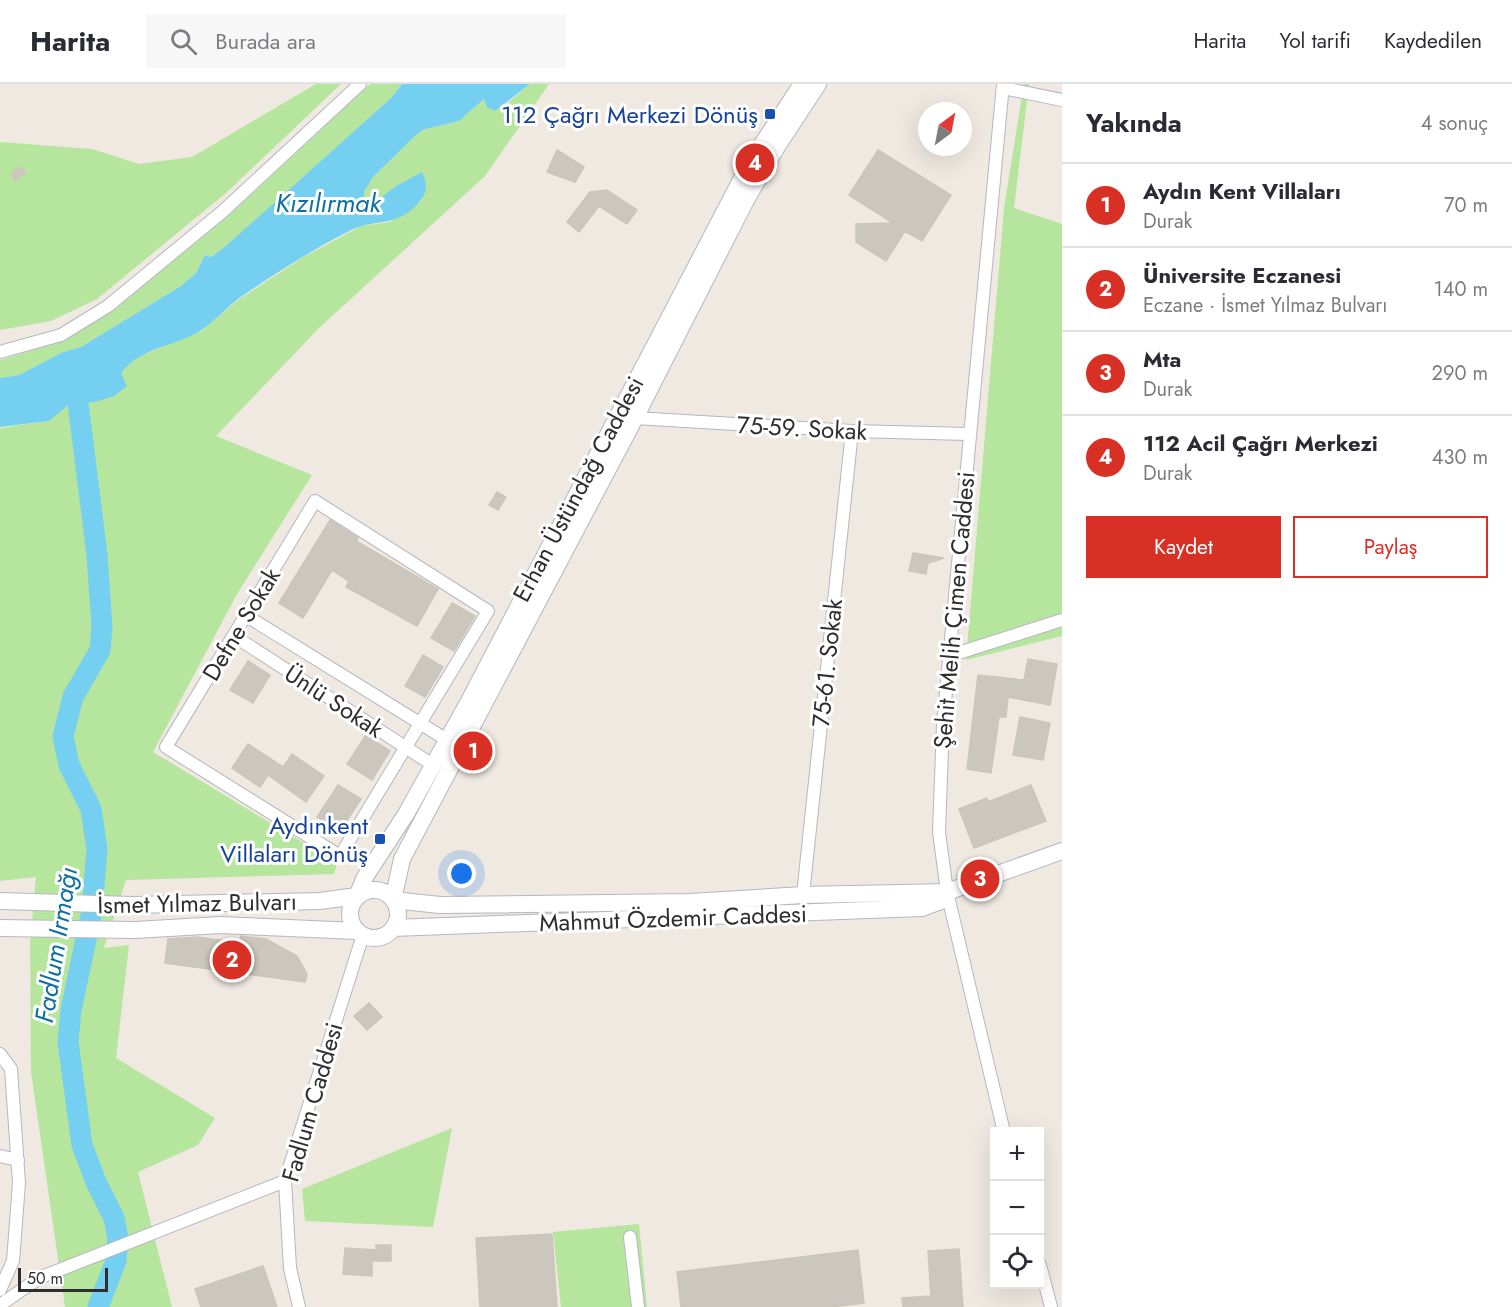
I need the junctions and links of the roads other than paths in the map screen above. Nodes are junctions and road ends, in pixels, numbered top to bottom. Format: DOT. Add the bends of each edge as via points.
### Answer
graph roads {
  1 [pos="360,84"];
  2 [pos="802,84"];
  3 [pos="819,84"];
  4 [pos="1003,86"];
  5 [pos="1062,100"];
  6 [pos="0,352"];
  7 [pos="635,418"];
  8 [pos="852,431"];
  9 [pos="968,434"];
  10 [pos="245,615"];
  11 [pos="1062,620"];
  12 [pos="234,636"];
  13 [pos="949,656"];
  14 [pos="420,723"];
  15 [pos="447,740"];
  16 [pos="405,747"];
  17 [pos="433,765"];
  18 [pos="1062,851"];
  19 [pos="947,892"];
  20 [pos="803,895"];
  21 [pos="357,896"];
  22 [pos="393,900"];
  23 [pos="0,901"];
  24 [pos="0,928"];
  25 [pos="393,928"];
  26 [pos="360,933"];
  27 [pos="0,1054"];
  28 [pos="1003,1127"];
  29 [pos="0,1156"];
  30 [pos="18,1160"];
  31 [pos="285,1181"];
  32 [pos="630,1237"];
  33 [pos="1044,1280"];
  34 [pos="0,1290"];
  35 [pos="0,1305"];
  36 [pos="299,1307"];
  37 [pos="638,1307"];
  38 [pos="1051,1307"];
  1 -- 6 [label="street" via="222,212 108,306 61,335"];
  2 -- 15 [label="street, Erhan Üstündağ Caddesi" via="751,161"];
  3 -- 7 [label="street, Erhan Üstündağ Caddesi" via="746,200"];
  4 -- 5 [label="street"];
  4 -- 9 [label="street, Şehit Melih Çimen Caddesi" via="986,290"];
  7 -- 8 [label="street, 75-59. Sokak"];
  7 -- 22 [label="street, Erhan Üstündağ Caddesi" via="402,859"];
  8 -- 9 [label="street, 75-59. Sokak"];
  8 -- 20 [label="street, 75-61. Sokak"];
  9 -- 13 [label="street, Şehit Melih Çimen Caddesi"];
  10 -- 12 [label="street, Defne Sokak"];
  10 -- 14 [label="street, Ünlü Sokak"];
  10 -- 14 [label="street, Defne Sokak" via="315,501 488,611"];
  11 -- 13 [label="street"];
  12 -- 16 [label="street, Ünlü Sokak"];
  12 -- 16 [label="street, Defne Sokak" via="166,747 340,856"];
  13 -- 19 [label="street, Şehit Melih Çimen Caddesi" via="939,832"];
  14 -- 15 [label="street, Ünlü Sokak"];
  14 -- 16 [label="street"];
  15 -- 17 [label="street, Erhan Üstündağ Caddesi"];
  16 -- 17 [label="street, Ünlü Sokak"];
  17 -- 21 [label="street, Erhan Üstündağ Caddesi"];
  18 -- 19 [label="street, Mahmut Özdemir Caddesi"];
  19 -- 20 [label="street, Mahmut Özdemir Caddesi"];
  19 -- 25 [label="street, Mahmut Özdemir Caddesi" via="941,901 922,908"];
  19 -- 28 [label="street, Şehit Melih Çimen Caddesi"];
  20 -- 22 [label="street, Mahmut Özdemir Caddesi" via="689,902 440,905"];
  21 -- 22 [label="street" via="378,890"];
  21 -- 23 [label="street, İsmet Yılmaz Bulvarı" via="320,901 132,905"];
  21 -- 26 [label="street" via="350,917"];
  22 -- 25 [label="street" via="398,913"];
  24 -- 26 [label="street, İsmet Yılmaz Bulvarı" via="135,930 220,925"];
  25 -- 26 [label="street" via="379,937"];
  26 -- 31 [label="street, Fadlum Caddesi"];
  27 -- 30 [label="street" via="11,1069"];
  29 -- 30 [label="street"];
  30 -- 34 [label="street" via="13,1260"];
  31 -- 35 [label="street" via="39,1278"];
  31 -- 36 [label="street, Fadlum Caddesi" via="290,1268"];
  32 -- 37 [label="street"];
  33 -- 38 [label="street"];
}
